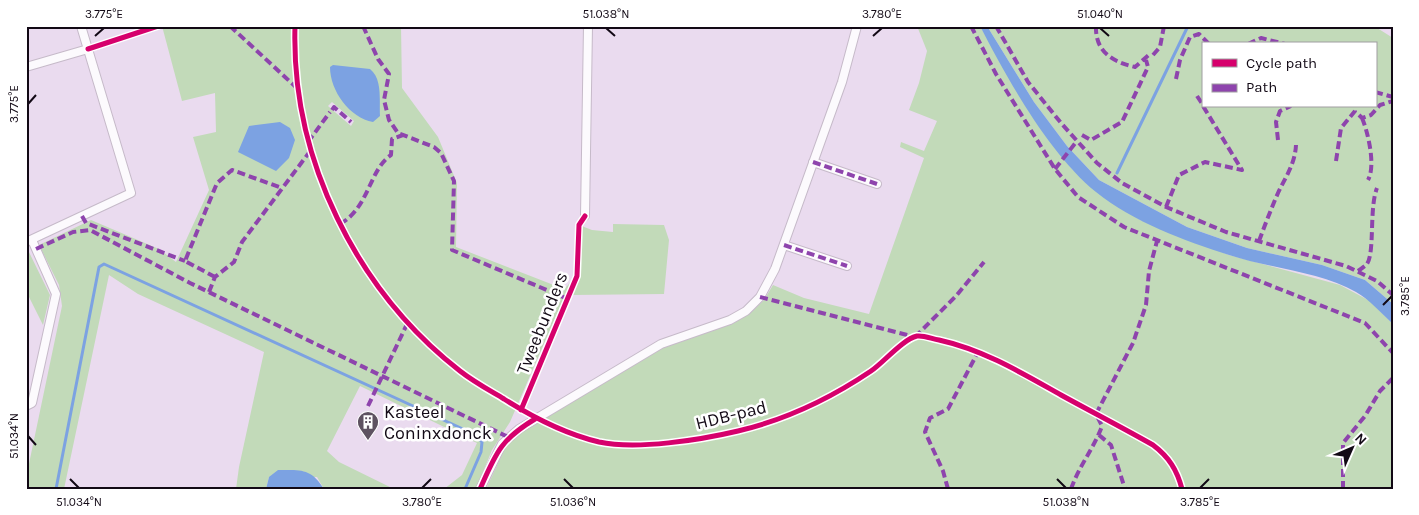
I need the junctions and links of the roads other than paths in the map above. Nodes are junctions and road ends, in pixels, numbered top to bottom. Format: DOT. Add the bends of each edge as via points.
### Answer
graph roads {
  1 [pos="81,26"];
  2 [pos="588,26"];
  3 [pos="857,26"];
  4 [pos="88,48"];
  5 [pos="26,67"];
  6 [pos="813,162"];
  7 [pos="877,184"];
  8 [pos="585,216"];
  9 [pos="29,241"];
  10 [pos="784,245"];
  11 [pos="847,266"];
  12 [pos="26,406"];
  13 [pos="480,489"];
  1 -- 4 [label="street"];
  2 -- 8 [label="street"];
  3 -- 6 [label="street" via="842,82"];
  4 -- 5 [label="street"];
  4 -- 9 [label="street" via="131,193"];
  6 -- 7 [label="street"];
  6 -- 10 [label="street"];
  9 -- 12 [label="street" via="56,294 32,403"];
  10 -- 11 [label="street"];
  10 -- 13 [label="street" via="760,297 746,311 730,320 661,344 519,429 502,444"];
}
